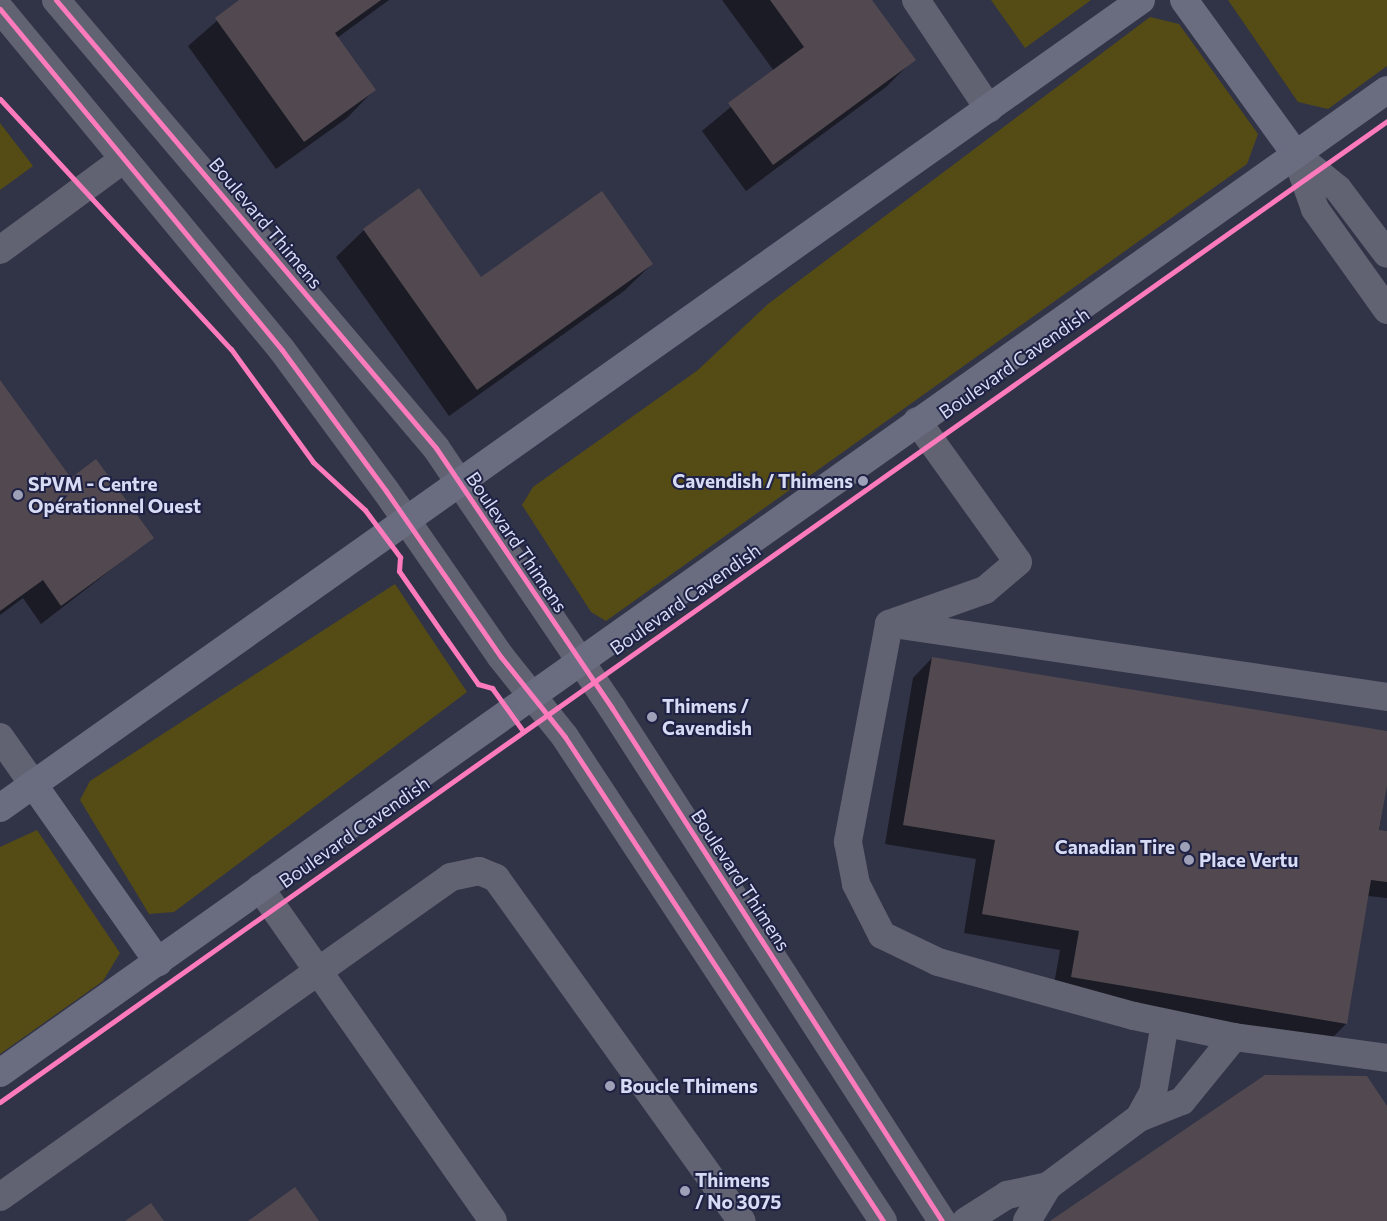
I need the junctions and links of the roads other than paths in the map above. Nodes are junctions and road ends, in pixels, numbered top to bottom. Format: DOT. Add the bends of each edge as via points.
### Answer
graph roads {
  1 [pos="56,0"];
  2 [pos="916,0"];
  3 [pos="1141,0"];
  4 [pos="1184,0"];
  5 [pos="0,9"];
  6 [pos="1387,90"];
  7 [pos="989,109"];
  8 [pos="1296,155"];
  9 [pos="124,159"];
  10 [pos="0,250"];
  11 [pos="1387,254"];
  12 [pos="1387,310"];
  13 [pos="917,422"];
  14 [pos="458,484"];
  15 [pos="407,520"];
  16 [pos="889,624"];
  17 [pos="580,661"];
  18 [pos="532,697"];
  19 [pos="1387,697"];
  20 [pos="0,737"];
  21 [pos="33,784"];
  22 [pos="0,808"];
  23 [pos="260,888"];
  24 [pos="158,962"];
  25 [pos="317,973"];
  26 [pos="1165,1023"];
  27 [pos="1234,1037"];
  28 [pos="1387,1058"];
  29 [pos="0,1073"];
  30 [pos="1140,1118"];
  31 [pos="1048,1186"];
  32 [pos="0,1197"];
  33 [pos="493,1221"];
  34 [pos="742,1221"];
  35 [pos="883,1221"];
  36 [pos="942,1221"];
  37 [pos="966,1221"];
  38 [pos="1027,1221"];
  1 -- 14 [label="street, Boulevard Thimens" via="427,437"];
  2 -- 7 [label="street"];
  3 -- 7 [label="main road"];
  4 -- 8 [label="main road"];
  5 -- 9 [label="street"];
  6 -- 8 [label="main road, Boulevard Cavendish"];
  7 -- 14 [label="main road"];
  8 -- 11 [label="street" via="1338,188"];
  8 -- 12 [label="street" via="1315,209"];
  8 -- 13 [label="main road, Boulevard Cavendish"];
  9 -- 10 [label="street"];
  9 -- 15 [label="street" via="282,350"];
  13 -- 16 [label="street" via="1018,562 985,590"];
  13 -- 17 [label="main road, Boulevard Cavendish"];
  14 -- 15 [label="main road"];
  14 -- 17 [label="street, Boulevard Thimens"];
  15 -- 18 [label="street"];
  15 -- 21 [label="main road"];
  16 -- 19 [label="street"];
  16 -- 26 [label="street" via="848,842 856,884 882,935 938,962"];
  17 -- 18 [label="main road, Boulevard Cavendish"];
  17 -- 36 [label="street, Boulevard Thimens"];
  18 -- 23 [label="main road, Boulevard Cavendish"];
  18 -- 35 [label="street" via="630,833"];
  20 -- 21 [label="street"];
  21 -- 22 [label="main road"];
  21 -- 24 [label="main road"];
  23 -- 24 [label="main road, Boulevard Cavendish"];
  23 -- 25 [label="street"];
  24 -- 29 [label="main road, Boulevard Cavendish"];
  25 -- 32 [label="street"];
  25 -- 33 [label="street"];
  25 -- 34 [label="street" via="451,877 478,871 496,878"];
  26 -- 27 [label="street"];
  26 -- 30 [label="street" via="1153,1093"];
  27 -- 28 [label="street"];
  27 -- 30 [label="street" via="1182,1101"];
  30 -- 31 [label="street"];
  31 -- 37 [label="street" via="1007,1195"];
  31 -- 38 [label="street"];
}
